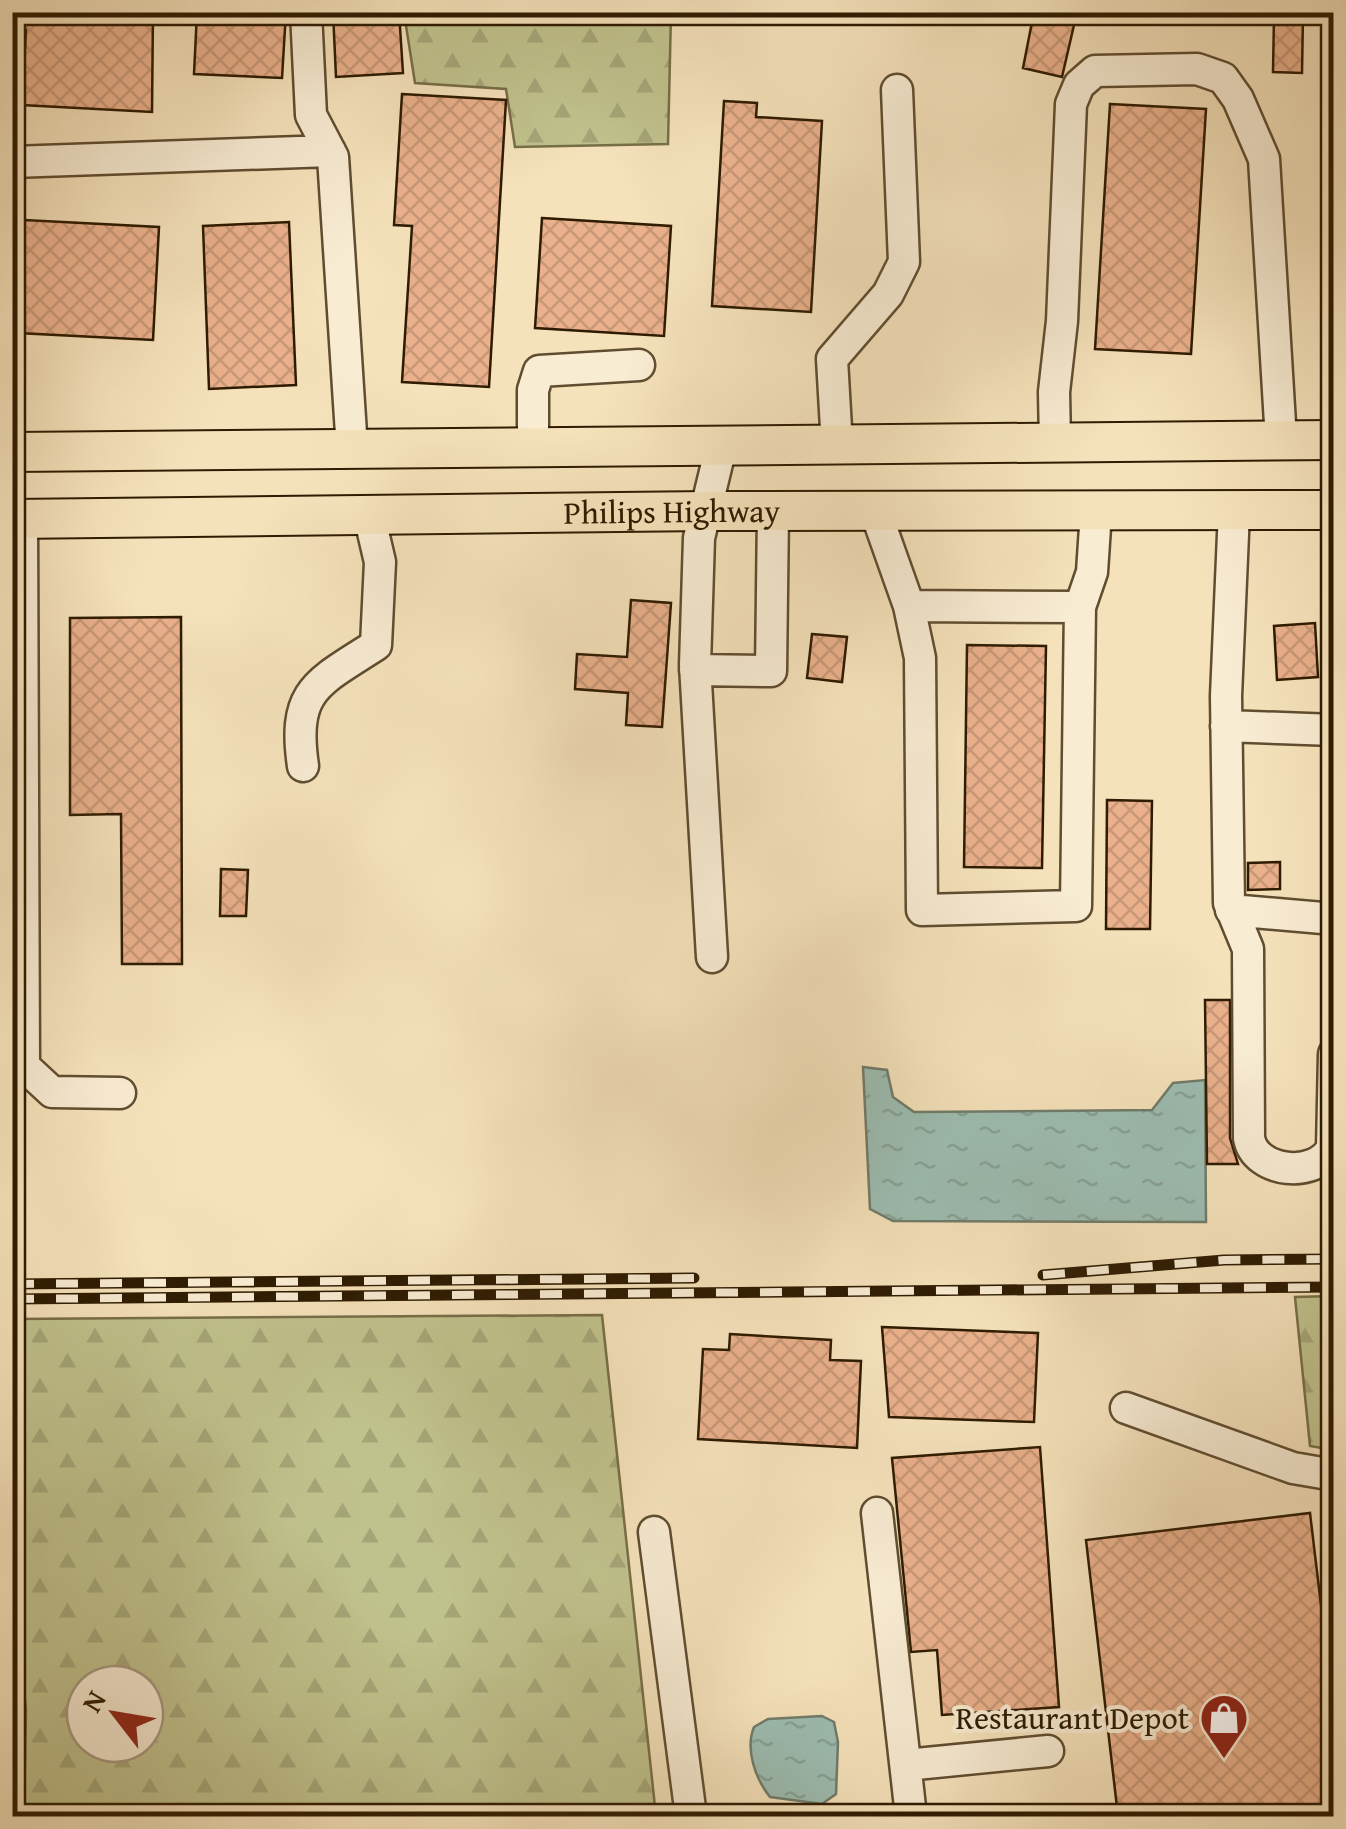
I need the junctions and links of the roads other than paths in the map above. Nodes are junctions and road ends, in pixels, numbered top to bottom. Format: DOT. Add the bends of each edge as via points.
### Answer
graph roads {
  1 [pos="306,12"];
  2 [pos="897,90"];
  3 [pos="330,151"];
  4 [pos="12,162"];
  5 [pos="640,365"];
  6 [pos="1282,440"];
  7 [pos="1334,440"];
  8 [pos="1056,443"];
  9 [pos="837,446"];
  10 [pos="721,447"];
  11 [pos="533,448"];
  12 [pos="352,449"];
  13 [pos="12,452"];
  14 [pos="1334,510"];
  15 [pos="708,511"];
  16 [pos="1234,511"];
  17 [pos="772,512"];
  18 [pos="1096,512"];
  19 [pos="876,513"];
  20 [pos="370,515"];
  21 [pos="17,519"];
  22 [pos="909,606"];
  23 [pos="1080,607"];
  24 [pos="695,670"];
  25 [pos="1226,726"];
  26 [pos="1334,730"];
  27 [pos="303,766"];
  28 [pos="1231,910"];
  29 [pos="1334,920"];
  30 [pos="712,956"];
  31 [pos="1334,1054"];
  32 [pos="120,1093"];
  33 [pos="1126,1408"];
  34 [pos="1334,1475"];
  35 [pos="877,1513"];
  36 [pos="654,1532"];
  37 [pos="1048,1750"];
  38 [pos="906,1765"];
  39 [pos="691,1816"];
  40 [pos="911,1816"];
  1 -- 3 [label="street" via="311,114"];
  2 -- 9 [label="street" via="907,247 888,294 832,359"];
  3 -- 4 [label="street"];
  3 -- 12 [label="street"];
  5 -- 11 [label="street" via="539,372"];
  6 -- 7 [label="main road, Philips Highway"];
  6 -- 8 [label="main road, Philips Highway"];
  6 -- 8 [label="street" via="1264,160 1223,78 1190,69 1095,71 1074,92 1066,148"];
  8 -- 9 [label="main road, Philips Highway"];
  9 -- 10 [label="main road, Philips Highway"];
  10 -- 11 [label="main road, Philips Highway"];
  10 -- 15 [label="street"];
  11 -- 12 [label="main road, Philips Highway"];
  12 -- 13 [label="main road, Philips Highway"];
  14 -- 16 [label="main road, Philips Highway"];
  15 -- 17 [label="main road, Philips Highway"];
  15 -- 20 [label="main road, Philips Highway"];
  15 -- 24 [label="street" via="699,538"];
  16 -- 18 [label="main road, Philips Highway"];
  16 -- 25 [label="street"];
  17 -- 19 [label="main road, Philips Highway"];
  17 -- 24 [label="street" via="771,670"];
  18 -- 19 [label="main road, Philips Highway"];
  18 -- 23 [label="street" via="1092,572"];
  19 -- 22 [label="street"];
  20 -- 21 [label="main road, Philips Highway"];
  20 -- 27 [label="street" via="380,562 376,644 305,698 298,728"];
  21 -- 32 [label="street" via="24,1066 52,1092"];
  22 -- 23 [label="street"];
  22 -- 23 [label="street" via="920,658 922,910 1076,906"];
  24 -- 30 [label="street"];
  25 -- 26 [label="street"];
  25 -- 28 [label="street"];
  28 -- 29 [label="street"];
  28 -- 31 [label="street" via="1248,949 1249,1138 1260,1161 1313,1167 1326,1159 1332,1148"];
  33 -- 34 [label="street" via="1294,1468"];
  35 -- 38 [label="street"];
  36 -- 39 [label="street"];
  37 -- 38 [label="street"];
  38 -- 40 [label="street"];
}
